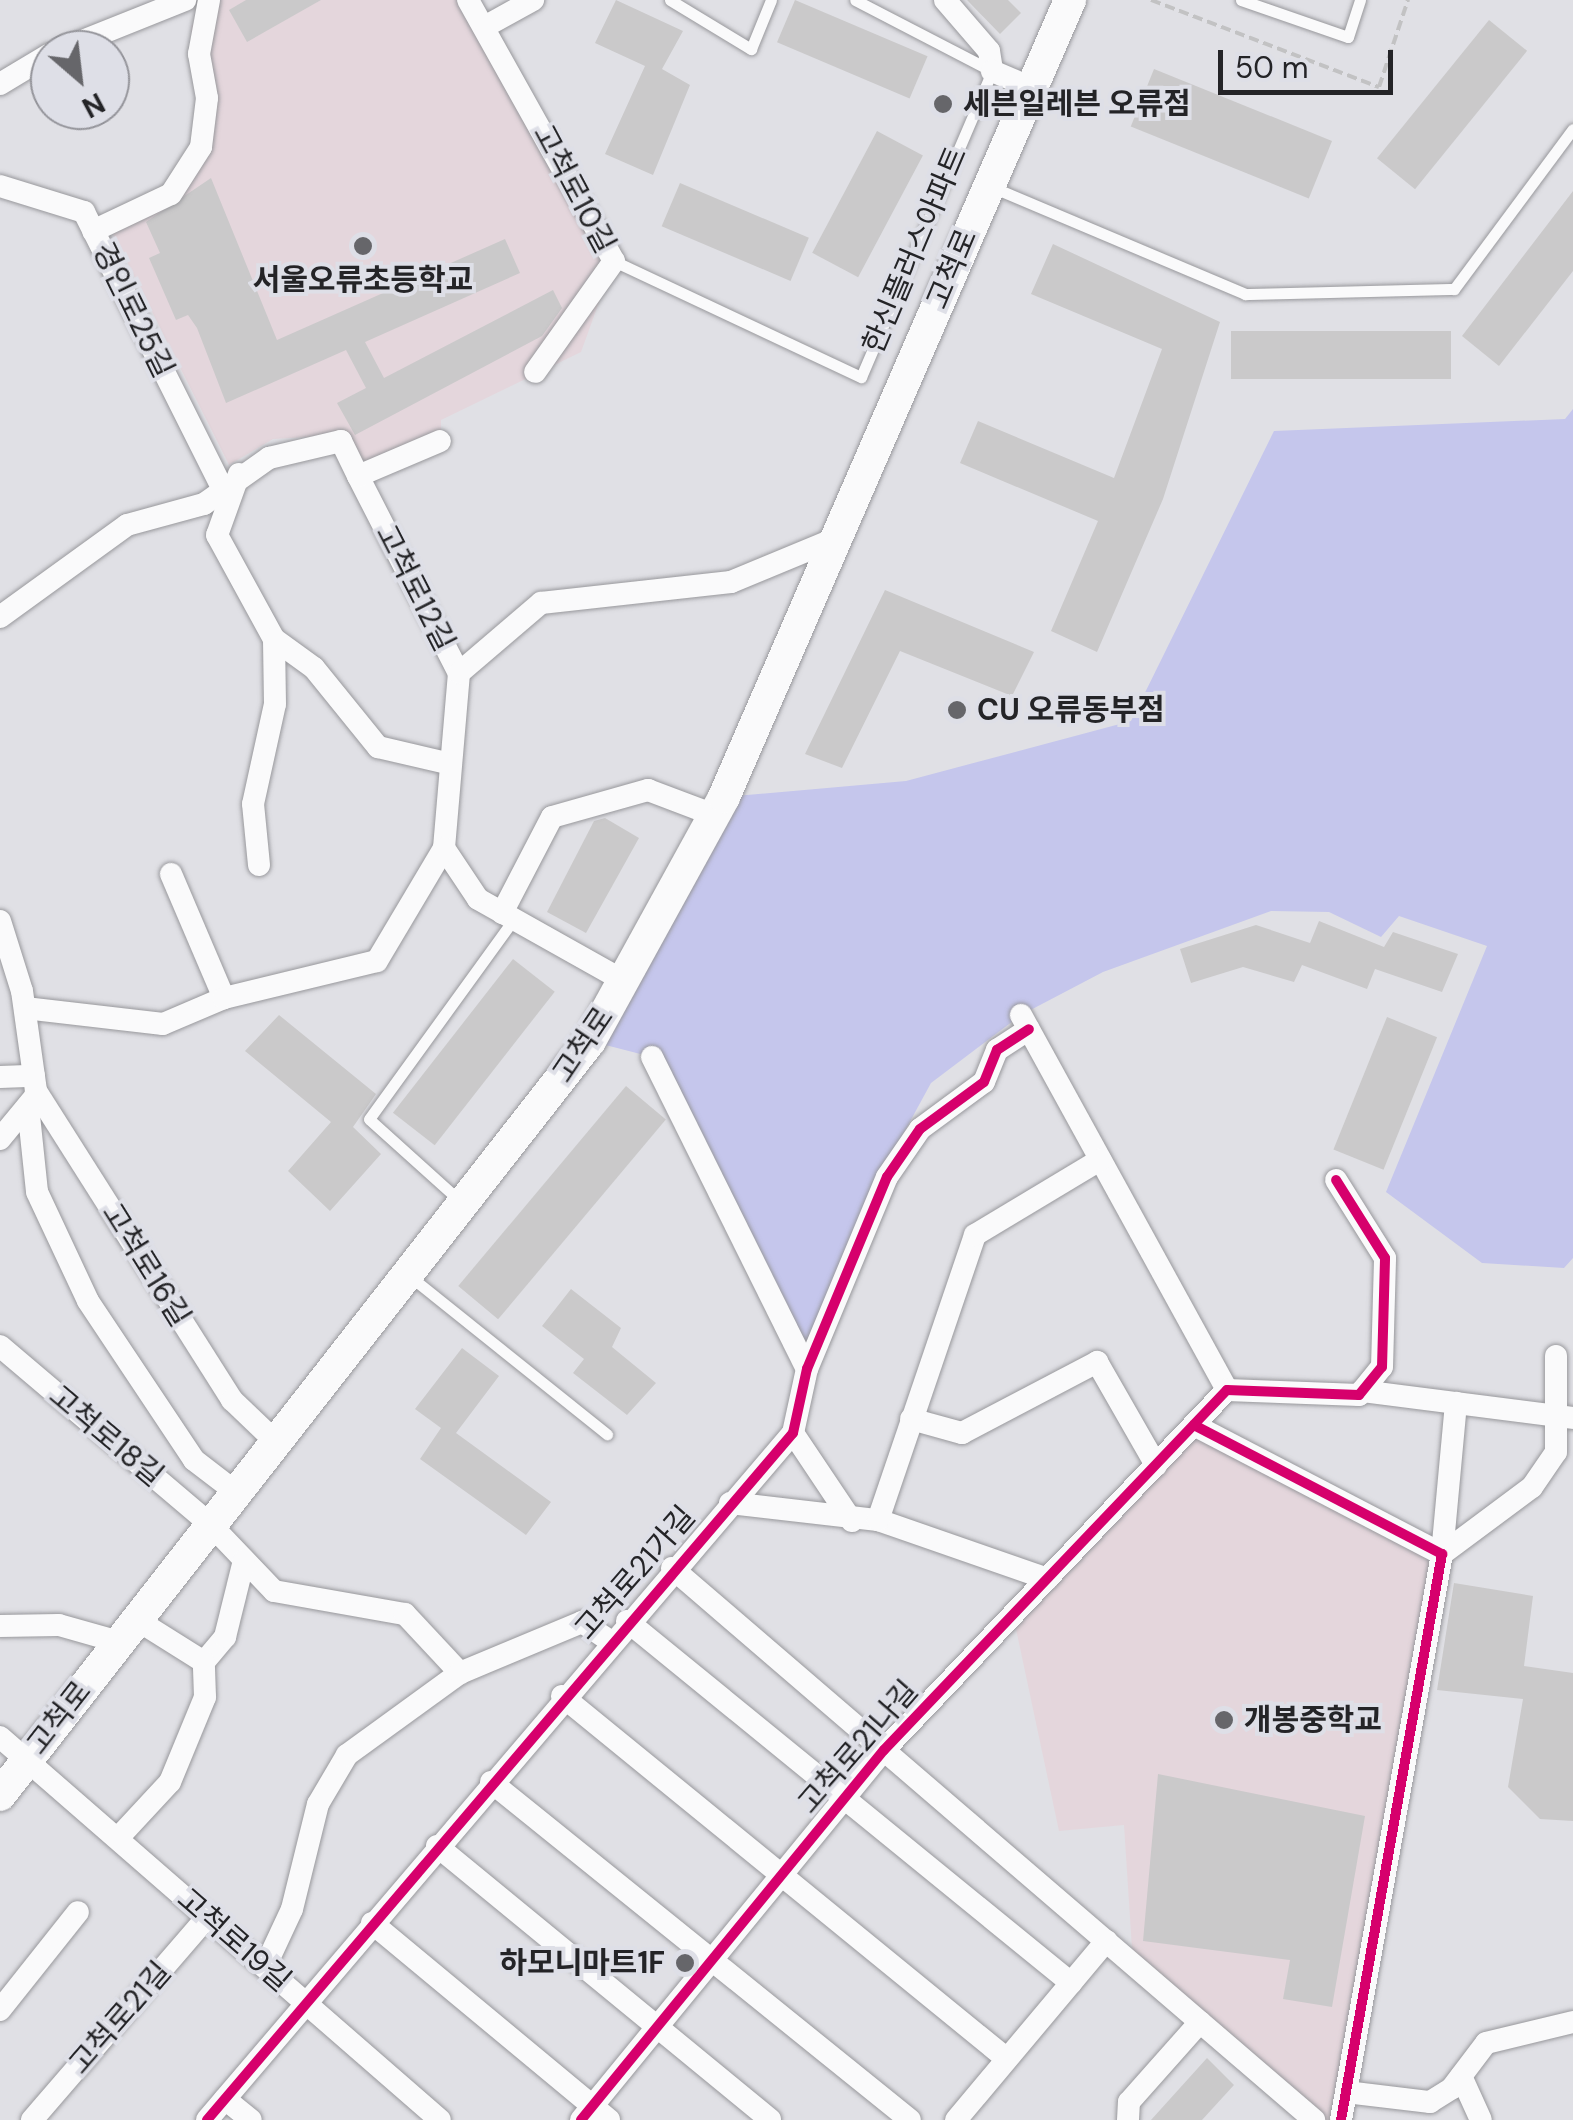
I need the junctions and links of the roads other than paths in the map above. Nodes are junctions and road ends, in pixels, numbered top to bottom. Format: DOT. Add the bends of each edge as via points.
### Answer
graph roads {
  1 [pos="185,0"];
  2 [pos="209,0"];
  3 [pos="468,0"];
  4 [pos="533,0"];
  5 [pos="670,0"];
  6 [pos="772,0"];
  7 [pos="855,0"];
  8 [pos="945,0"];
  9 [pos="1070,0"];
  10 [pos="1241,0"];
  11 [pos="1360,0"];
  12 [pos="486,26"];
  13 [pos="110,30"];
  14 [pos="30,66"];
  15 [pos="992,71"];
  16 [pos="0,84"];
  17 [pos="1032,88"];
  18 [pos="1573,129"];
  19 [pos="988,185"];
  20 [pos="0,186"];
  21 [pos="94,231"];
  22 [pos="614,261"];
  23 [pos="535,372"];
  24 [pos="440,441"];
  25 [pos="240,470"];
  26 [pos="358,476"];
  27 [pos="221,486"];
  28 [pos="835,539"];
  29 [pos="0,617"];
  30 [pos="274,638"];
  31 [pos="459,674"];
  32 [pos="447,763"];
  33 [pos="714,815"];
  34 [pos="444,848"];
  35 [pos="259,865"];
  36 [pos="171,874"];
  37 [pos="508,916"];
  38 [pos="0,920"];
  39 [pos="624,982"];
  40 [pos="224,998"];
  41 [pos="25,1008"];
  42 [pos="652,1057"];
  43 [pos="0,1078"];
  44 [pos="33,1091"];
  45 [pos="0,1139"];
  46 [pos="1100,1160"];
  47 [pos="1336,1180"];
  48 [pos="464,1204"];
  49 [pos="408,1275"];
  50 [pos="0,1346"];
  51 [pos="1556,1356"];
  52 [pos="807,1369"];
  53 [pos="1227,1390"];
  54 [pos="1362,1391"];
  55 [pos="1456,1403"];
  56 [pos="1564,1416"];
  57 [pos="910,1418"];
  58 [pos="1194,1425"];
  59 [pos="793,1433"];
  60 [pos="607,1434"];
  61 [pos="276,1442"];
  62 [pos="1156,1465"];
  63 [pos="237,1493"];
  64 [pos="730,1503"];
  65 [pos="852,1520"];
  66 [pos="878,1520"];
  67 [pos="211,1525"];
  68 [pos="1442,1554"];
  69 [pos="244,1560"];
  70 [pos="672,1568"];
  71 [pos="1047,1580"];
  72 [pos="626,1621"];
  73 [pos="0,1626"];
  74 [pos="128,1631"];
  75 [pos="610,1641"];
  76 [pos="204,1662"];
  77 [pos="460,1674"];
  78 [pos="562,1696"];
  79 [pos="0,1737"];
  80 [pos="884,1750"];
  81 [pos="27,1759"];
  82 [pos="492,1782"];
  83 [pos="0,1794"];
  84 [pos="844,1796"];
  85 [pos="118,1838"];
  86 [pos="437,1846"];
  87 [pos="780,1878"];
  88 [pos="78,1912"];
  89 [pos="208,1916"];
  90 [pos="372,1924"];
  91 [pos="1106,1941"];
  92 [pos="714,1958"];
  93 [pos="266,1967"];
  94 [pos="1071,1983"];
  95 [pos="306,2002"];
  96 [pos="0,2010"];
  97 [pos="1200,2022"];
  98 [pos="1573,2022"];
  99 [pos="660,2032"];
  100 [pos="1007,2060"];
  101 [pos="1461,2076"];
  102 [pos="1346,2092"];
  103 [pos="225,2099"];
  104 [pos="594,2115"];
  105 [pos="32,2120"];
  106 [pos="207,2120"];
  107 [pos="251,2120"];
  108 [pos="440,2120"];
  109 [pos="770,2120"];
  110 [pos="910,2120"];
  111 [pos="956,2120"];
  112 [pos="1128,2120"];
  113 [pos="1314,2120"];
  114 [pos="1341,2120"];
  115 [pos="1481,2120"];
  1 -- 13 [label="street"];
  2 -- 21 [label="street" via="198,54 208,98 201,147 171,194"];
  3 -- 12 [label="street, 고척로10길"];
  4 -- 12 [label="street"];
  5 -- 6 [label="lane" via="752,49"];
  7 -- 15 [label="lane"];
  8 -- 15 [label="street" via="988,51"];
  9 -- 17 [label="main road, 고척로"];
  10 -- 11 [label="lane" via="1348,37"];
  12 -- 22 [label="street, 고척로10길"];
  14 -- 16 [label="street"];
  15 -- 17 [label="street"];
  15 -- 22 [label="lane, 한신플러스아파트" via="861,377"];
  17 -- 19 [label="main road, 고척로"];
  18 -- 19 [label="lane" via="1454,290 1245,294"];
  19 -- 28 [label="main road, 고척로"];
  20 -- 21 [label="street, 경인로25길" via="84,212"];
  21 -- 27 [label="street, 경인로25길"];
  22 -- 23 [label="street, 고척로10길"];
  24 -- 26 [label="street"];
  25 -- 26 [label="street, 고척로12길" via="342,441"];
  25 -- 27 [label="street, 고척로12길"];
  25 -- 30 [label="street" via="217,535"];
  26 -- 31 [label="street, 고척로12길"];
  27 -- 29 [label="street" via="204,504 127,525"];
  28 -- 31 [label="street" via="731,582 541,603"];
  28 -- 33 [label="main road, 고척로"];
  30 -- 32 [label="street" via="314,668 378,747"];
  30 -- 35 [label="street" via="275,704 253,804"];
  31 -- 32 [label="street, 고척로12길"];
  32 -- 34 [label="street, 고척로12길"];
  33 -- 37 [label="street" via="648,790 552,816"];
  33 -- 39 [label="main road, 고척로"];
  34 -- 37 [label="street" via="478,899"];
  34 -- 40 [label="street, 고척로12길" via="377,961"];
  36 -- 40 [label="street"];
  37 -- 39 [label="street"];
  37 -- 48 [label="lane" via="369,1119"];
  38 -- 41 [label="street, 고척로16길"];
  39 -- 48 [label="main road, 고척로" via="590,1042"];
  40 -- 41 [label="street, 고척로12길" via="163,1024"];
  41 -- 44 [label="street, 고척로16길"];
  42 -- 52 [label="street"];
  43 -- 44 [label="street"];
  44 -- 45 [label="street"];
  44 -- 61 [label="street, 고척로16길" via="232,1400"];
  44 -- 63 [label="street" via="36,1192 88,1301 194,1460"];
  46 -- 52 [label="street, 고척로21가길" via="1025,1022 996,1050 984,1082 920,1130 888,1177"];
  46 -- 53 [label="street, 고척로21가길"];
  46 -- 57 [label="street" via="975,1235"];
  47 -- 54 [label="street" via="1385,1258 1382,1368"];
  48 -- 49 [label="main road, 고척로"];
  49 -- 60 [label="lane"];
  49 -- 61 [label="main road, 고척로"];
  50 -- 67 [label="street, 고척로18길"];
  51 -- 56 [label="street"];
  52 -- 59 [label="street, 고척로21가길"];
  53 -- 54 [label="street"];
  53 -- 58 [label="street, 고척로21나길"];
  54 -- 55 [label="street"];
  55 -- 56 [label="street"];
  55 -- 68 [label="street"];
  56 -- 68 [label="street" via="1556,1452 1532,1487"];
  57 -- 62 [label="street" via="962,1433 1097,1362"];
  57 -- 66 [label="street"];
  58 -- 62 [label="street, 고척로21나길"];
  58 -- 68 [label="street"];
  59 -- 64 [label="street, 고척로21가길"];
  59 -- 65 [label="street"];
  61 -- 63 [label="main road, 고척로"];
  62 -- 71 [label="street, 고척로21나길"];
  63 -- 67 [label="main road, 고척로"];
  64 -- 65 [label="street"];
  64 -- 70 [label="street, 고척로21가길"];
  65 -- 66 [label="street"];
  66 -- 71 [label="street"];
  67 -- 69 [label="street"];
  67 -- 74 [label="main road, 고척로"];
  68 -- 102 [label="street"];
  69 -- 76 [label="street" via="225,1637"];
  69 -- 77 [label="street" via="274,1591 405,1614"];
  70 -- 72 [label="street, 고척로21가길"];
  70 -- 80 [label="street, 고척로21가길"];
  71 -- 80 [label="street, 고척로21나길"];
  72 -- 75 [label="street, 고척로21가길"];
  72 -- 84 [label="street"];
  73 -- 74 [label="street, 고척로"];
  74 -- 76 [label="street"];
  74 -- 81 [label="main road, 고척로"];
  75 -- 77 [label="street" via="582,1622"];
  75 -- 78 [label="street, 고척로21가길"];
  76 -- 85 [label="street" via="205,1697 170,1782"];
  77 -- 93 [label="street" via="347,1755 318,1804 292,1909"];
  78 -- 82 [label="street, 고척로21가길"];
  78 -- 87 [label="street"];
  79 -- 81 [label="street, 고척로19길"];
  80 -- 84 [label="street, 고척로21나길"];
  80 -- 91 [label="street, 고척로21나길"];
  81 -- 83 [label="main road, 고척로"];
  81 -- 85 [label="street, 고척로19길"];
  82 -- 86 [label="street, 고척로21가길"];
  82 -- 92 [label="street"];
  84 -- 87 [label="street, 고척로21나길"];
  84 -- 94 [label="street"];
  85 -- 89 [label="street, 고척로19길"];
  86 -- 90 [label="street, 고척로21가길"];
  86 -- 99 [label="street"];
  87 -- 92 [label="street, 고척로21나길"];
  87 -- 100 [label="street"];
  88 -- 96 [label="street"];
  89 -- 93 [label="street, 고척로19길"];
  89 -- 105 [label="street, 고척로21길"];
  90 -- 95 [label="street, 고척로21가길"];
  90 -- 104 [label="street"];
  91 -- 94 [label="street"];
  91 -- 97 [label="street, 고척로21나길"];
  92 -- 99 [label="street, 고척로21나길"];
  92 -- 110 [label="street"];
  93 -- 95 [label="street, 고척로19길"];
  94 -- 100 [label="street"];
  95 -- 103 [label="street, 고척로21가길"];
  95 -- 108 [label="street, 고척로19길"];
  97 -- 112 [label="street" via="1128,2102"];
  97 -- 113 [label="street, 고척로21나길"];
  98 -- 101 [label="street" via="1486,2042"];
  99 -- 104 [label="street, 고척로21나길"];
  99 -- 109 [label="street"];
  100 -- 111 [label="street"];
  101 -- 102 [label="street" via="1430,2102"];
  101 -- 115 [label="street"];
  102 -- 114 [label="street"];
  103 -- 106 [label="street, 고척로21가길"];
  103 -- 107 [label="street"];
}
